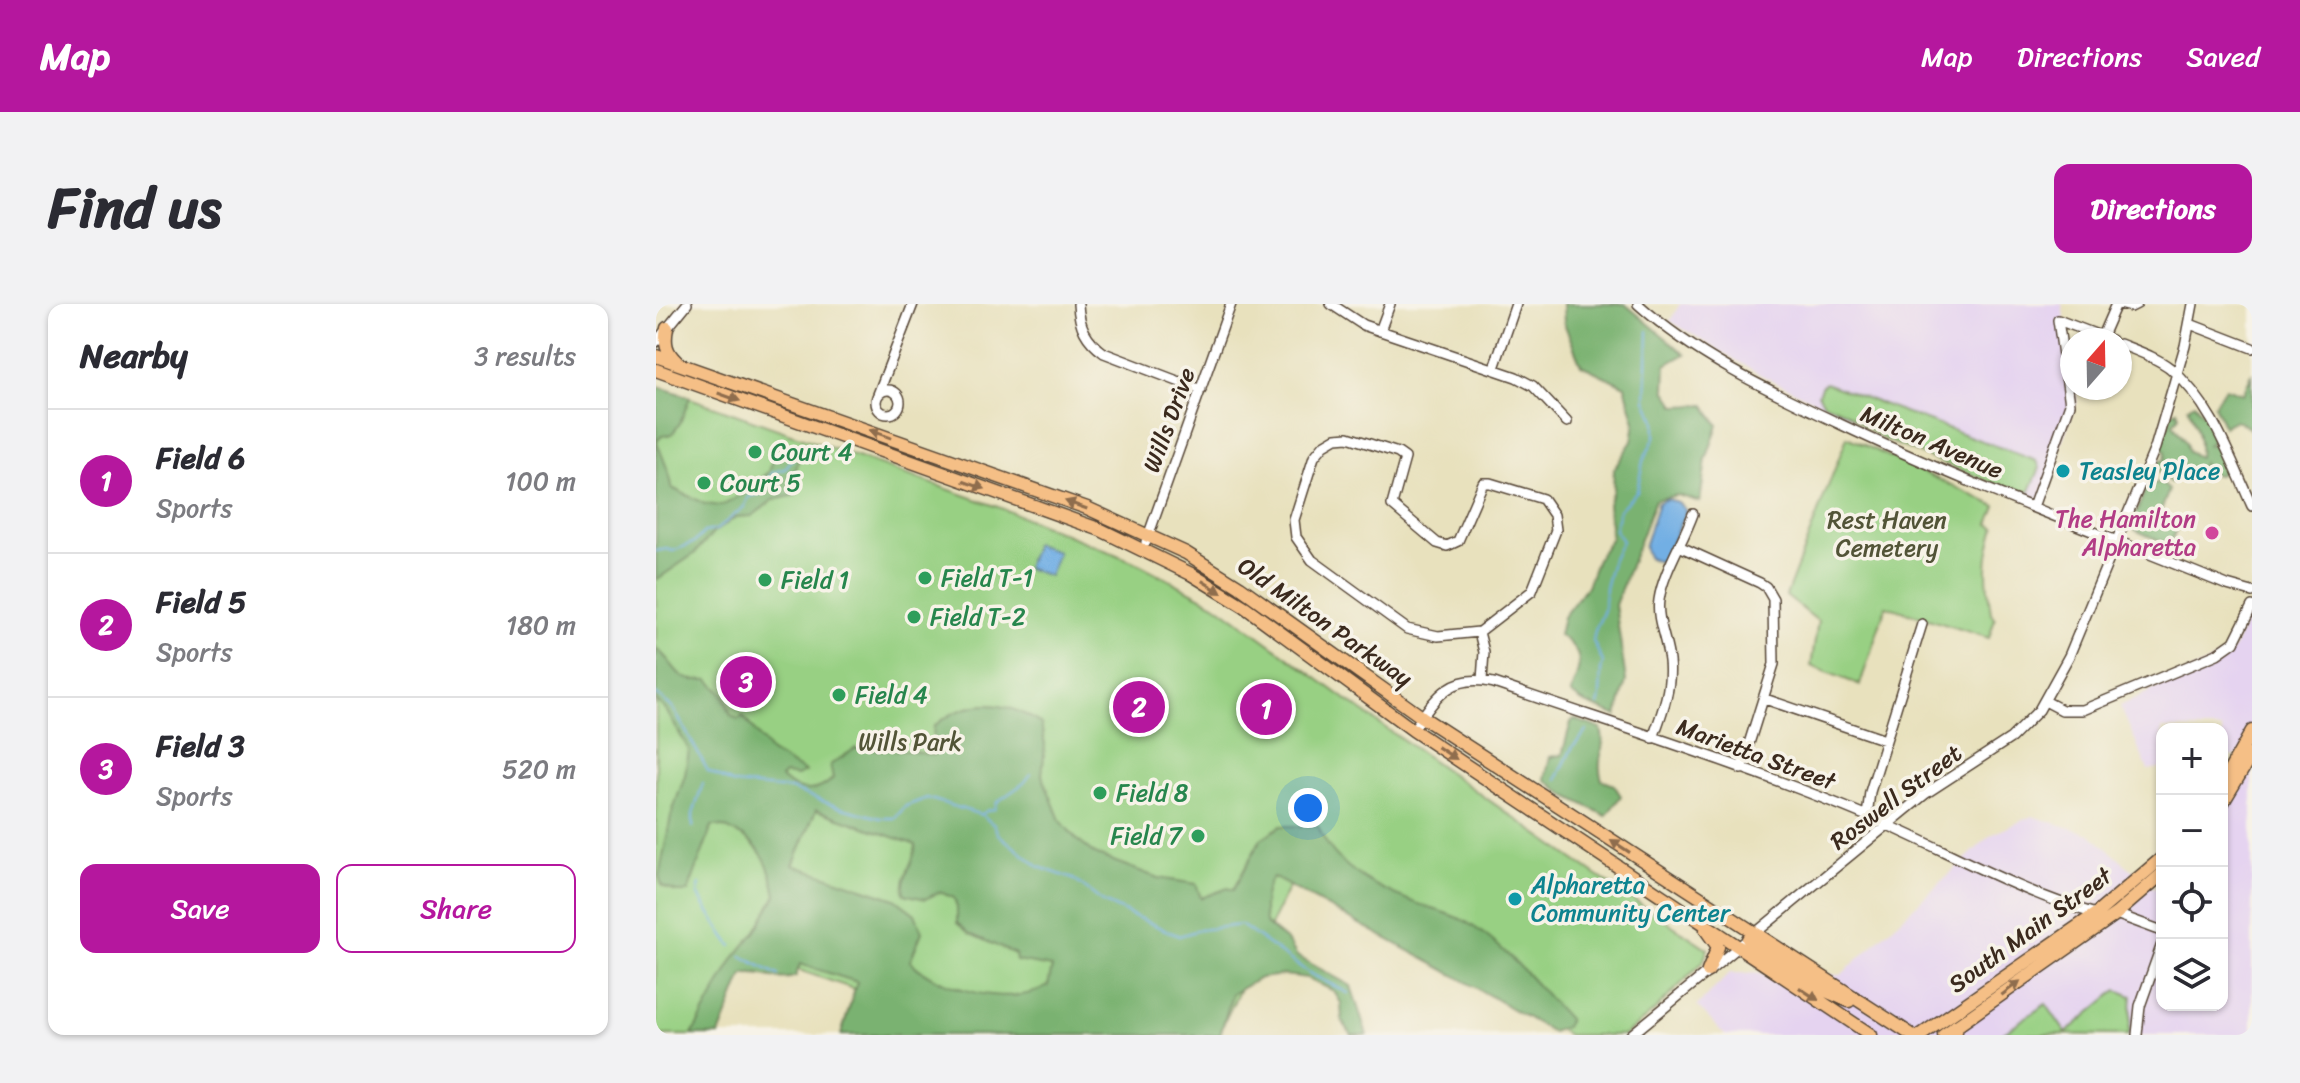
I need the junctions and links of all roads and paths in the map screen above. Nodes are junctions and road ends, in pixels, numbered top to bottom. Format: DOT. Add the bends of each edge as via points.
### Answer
graph roads {
  1 [pos="687,304"];
  2 [pos="913,304"];
  3 [pos="1078,304"];
  4 [pos="1231,304"];
  5 [pos="1331,304"];
  6 [pos="1390,304"];
  7 [pos="1516,304"];
  8 [pos="1638,304"];
  9 [pos="2117,304"];
  10 [pos="2137,304"];
  11 [pos="2193,304"];
  12 [pos="2190,324"];
  13 [pos="667,328"];
  14 [pos="2079,328"];
  15 [pos="2109,328"];
  16 [pos="1380,331"];
  17 [pos="2060,334"];
  18 [pos="656,342"];
  19 [pos="2252,348"];
  20 [pos="2132,349"];
  21 [pos="656,356"];
  22 [pos="680,365"];
  23 [pos="1494,368"];
  24 [pos="656,370"];
  25 [pos="2177,375"];
  26 [pos="1201,390"];
  27 [pos="877,397"];
  28 [pos="2069,400"];
  29 [pos="1567,422"];
  30 [pos="2252,506"];
  31 [pos="2033,507"];
  32 [pos="1693,514"];
  33 [pos="1148,535"];
  34 [pos="2117,540"];
  35 [pos="1681,547"];
  36 [pos="1143,549"];
  37 [pos="2227,585"];
  38 [pos="2252,592"];
  39 [pos="2252,599"];
  40 [pos="2252,606"];
  41 [pos="1922,624"];
  42 [pos="1479,632"];
  43 [pos="1482,680"];
  44 [pos="1765,699"];
  45 [pos="2045,701"];
  46 [pos="1422,717"];
  47 [pos="1413,730"];
  48 [pos="2252,731"];
  49 [pos="1653,738"];
  50 [pos="1885,740"];
  51 [pos="2249,751"];
  52 [pos="1741,769"];
  53 [pos="2228,777"];
  54 [pos="2227,795"];
  55 [pos="1867,816"];
  56 [pos="1887,825"];
  57 [pos="2156,863"];
  58 [pos="2141,877"];
  59 [pos="2156,879"];
  60 [pos="2096,914"];
  61 [pos="2116,914"];
  62 [pos="1700,920"];
  63 [pos="2156,929"];
  64 [pos="1748,939"];
  65 [pos="2066,948"];
  66 [pos="2156,961"];
  67 [pos="1708,971"];
  68 [pos="1951,1032"];
  69 [pos="1631,1035"];
  70 [pos="1871,1035"];
  71 [pos="1912,1035"];
  72 [pos="1921,1035"];
  73 [pos="2137,1035"];
  1 -- 13 [label="street"];
  2 -- 27 [label="street"];
  3 -- 26 [label="street" via="1082,328 1104,353"];
  4 -- 26 [label="street, Wills Drive"];
  5 -- 16 [label="street"];
  6 -- 16 [label="street"];
  7 -- 23 [label="street"];
  8 -- 31 [label="street, Milton Avenue" via="1690,346 1748,381 1921,462"];
  9 -- 10 [label="street"];
  9 -- 15 [label="street"];
  11 -- 12 [label="street, Roswell Street"];
  12 -- 19 [label="street"];
  12 -- 25 [label="street, Roswell Street"];
  13 -- 18 [label="street"];
  13 -- 22 [label="main road" via="665,344"];
  14 -- 17 [label="street" via="2058,320"];
  16 -- 23 [label="street"];
  20 -- 25 [label="street"];
  21 -- 22 [label="main road, Old Milton Parkway"];
  33 -- 22 [label="main road, Old Milton Parkway, one-way" via="1087,508"];
  23 -- 29 [label="street" via="1533,386"];
  24 -- 36 [label="main road, Old Milton Parkway, one-way"];
  25 -- 30 [label="street" via="2204,406"];
  25 -- 34 [label="street, Roswell Street" via="2155,448"];
  26 -- 33 [label="street, Wills Drive"];
  28 -- 31 [label="street"];
  31 -- 34 [label="street, Milton Avenue"];
  32 -- 35 [label="street"];
  33 -- 36 [label="street, Wills Drive"];
  33 -- 46 [label="main road, Old Milton Parkway" via="1243,588"];
  34 -- 37 [label="street, Milton Avenue"];
  34 -- 45 [label="street, Roswell Street"];
  35 -- 44 [label="street" via="1760,583 1771,595 1774,664"];
  35 -- 49 [label="street" via="1659,600 1669,675"];
  36 -- 47 [label="main road, Old Milton Parkway, one-way" via="1245,607"];
  37 -- 38 [label="street, Milton Avenue"];
  37 -- 39 [label="street, Milton Avenue"];
  40 -- 45 [label="street" via="2234,642 2206,658 2083,710 2062,710"];
  41 -- 50 [label="street"];
  42 -- 42 [label="street" via="1438,636 1407,629 1302,549 1294,520 1314,457 1324,445 1348,437 1405,458 1392,505 1447,546 1458,541 1483,483 1543,499 1549,506 1556,530 1532,591"];
  42 -- 43 [label="street"];
  43 -- 46 [label="street" via="1450,687"];
  43 -- 49 [label="street, Marietta Street"];
  44 -- 50 [label="street"];
  44 -- 52 [label="street"];
  45 -- 56 [label="street, Roswell Street" via="2011,738"];
  46 -- 47 [label="street"];
  64 -- 46 [label="main road, Old Milton Parkway, one-way"];
  47 -- 62 [label="main road, Old Milton Parkway, one-way"];
  48 -- 51 [label="main road"];
  49 -- 52 [label="street, Marietta Street"];
  50 -- 55 [label="street"];
  51 -- 53 [label="main road"];
  51 -- 54 [label="main road"];
  52 -- 55 [label="street, Marietta Street"];
  55 -- 56 [label="street, Marietta Street"];
  56 -- 60 [label="street, Marietta Street" via="1984,872"];
  56 -- 64 [label="street, Roswell Street"];
  57 -- 58 [label="main road, South Main Street"];
  58 -- 60 [label="main road, South Main Street"];
  58 -- 61 [label="main road" via="2115,906"];
  59 -- 61 [label="main road, South Main Street"];
  60 -- 65 [label="main road" via="2095,922 2068,940"];
  60 -- 72 [label="main road, South Main Street"];
  61 -- 63 [label="street"];
  61 -- 65 [label="main road, South Main Street"];
  62 -- 64 [label="main road, Old Milton Parkway"];
  62 -- 67 [label="main road" via="1718,947"];
  64 -- 67 [label="street, Roswell Street"];
  64 -- 70 [label="main road, Old Milton Parkway, one-way"];
  64 -- 71 [label="main road" via="1826,991 1864,1004"];
  68 -- 65 [label="main road, South Main Street, one-way"];
  66 -- 73 [label="street" via="2140,1006"];
  67 -- 69 [label="street, Roswell Street"];
}
